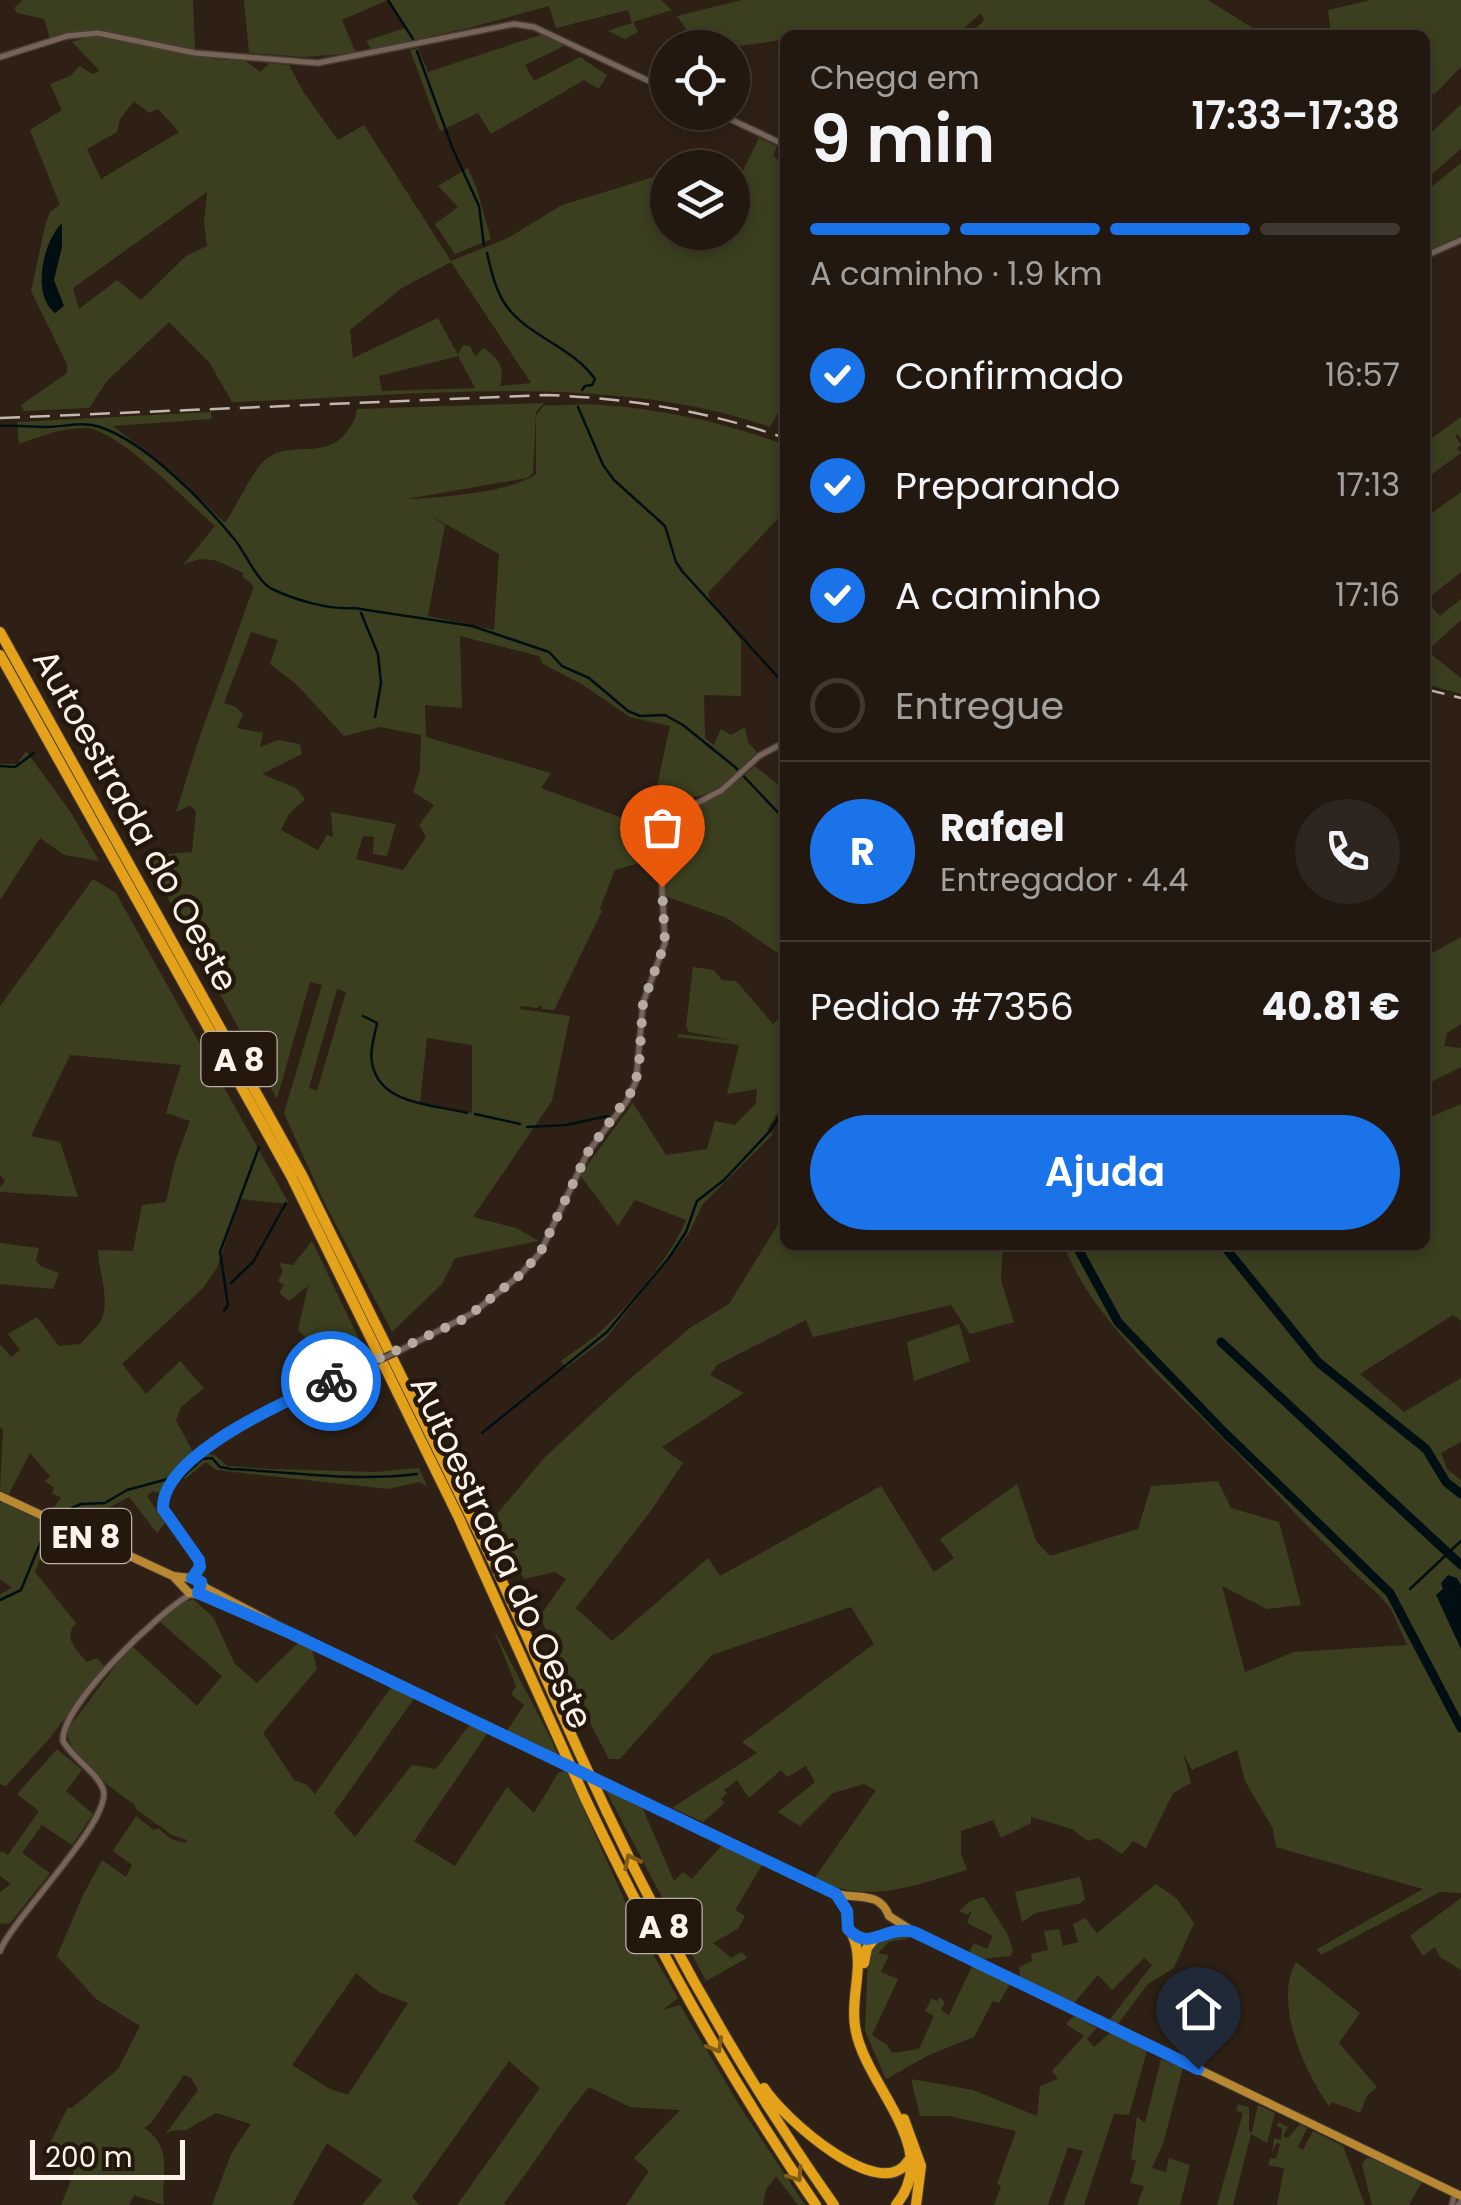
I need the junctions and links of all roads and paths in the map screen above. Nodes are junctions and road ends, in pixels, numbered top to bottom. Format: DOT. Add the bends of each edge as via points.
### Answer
graph roads {
  1 [pos="0,56"];
  2 [pos="650,82"];
  3 [pos="750,128"];
  4 [pos="780,143"];
  5 [pos="1461,240"];
  6 [pos="1430,254"];
  7 [pos="0,632"];
  8 [pos="0,655"];
  9 [pos="780,745"];
  10 [pos="0,1496"];
  11 [pos="192,1585"];
  12 [pos="836,1894"];
  13 [pos="858,1899"];
  14 [pos="847,1911"];
  15 [pos="888,1916"];
  16 [pos="914,1932"];
  17 [pos="852,1934"];
  18 [pos="878,1936"];
  19 [pos="0,1951"];
  20 [pos="727,2040"];
  21 [pos="914,2149"];
  22 [pos="830,2166"];
  23 [pos="890,2186"];
  24 [pos="1458,2200"];
  25 [pos="816,2205"];
  26 [pos="834,2205"];
  27 [pos="899,2205"];
  28 [pos="916,2205"];
  1 -- 2 [label="street" via="90,33 220,56 318,63 524,25"];
  3 -- 4 [label="street"];
  5 -- 6 [label="street"];
  20 -- 7 [label="highway, Autoestrada do Oeste / A 8, one-way, bridge" via="606,1810 496,1568 302,1175"];
  8 -- 25 [label="highway, Autoestrada do Oeste / A 8, one-way, bridge" via="271,1138 681,1987"];
  9 -- 11 [label="street, bridge" via="688,808 668,833 665,943 645,996 631,1094 588,1152 536,1258 466,1318 280,1405 182,1470 163,1509 194,1550 200,1567"];
  10 -- 11 [label="main road, EN 8"];
  11 -- 12 [label="main road, EN 8"];
  11 -- 19 [label="street" via="129,1643 66,1724 63,1741 102,1786 103,1806"];
  12 -- 13 [label="main road, EN 8"];
  12 -- 14 [label="main road"];
  13 -- 14 [label="main road"];
  13 -- 15 [label="main road, EN 8" via="877,1899"];
  14 -- 17 [label="main road"];
  15 -- 16 [label="main road, EN 8"];
  15 -- 18 [label="main road"];
  16 -- 18 [label="main road, EN 8"];
  16 -- 24 [label="main road, EN 8" via="1435,2183"];
  17 -- 18 [label="main road, EN 8" via="862,1940"];
  17 -- 21 [label="highway" via="860,1956 856,2033"];
  18 -- 21 [label="highway" via="864,1958 862,2036"];
  20 -- 22 [label="highway"];
  20 -- 26 [label="highway, Autoestrada do Oeste / A 8"];
  21 -- 23 [label="highway"];
  21 -- 27 [label="highway"];
  21 -- 28 [label="highway" via="921,2166"];
}
